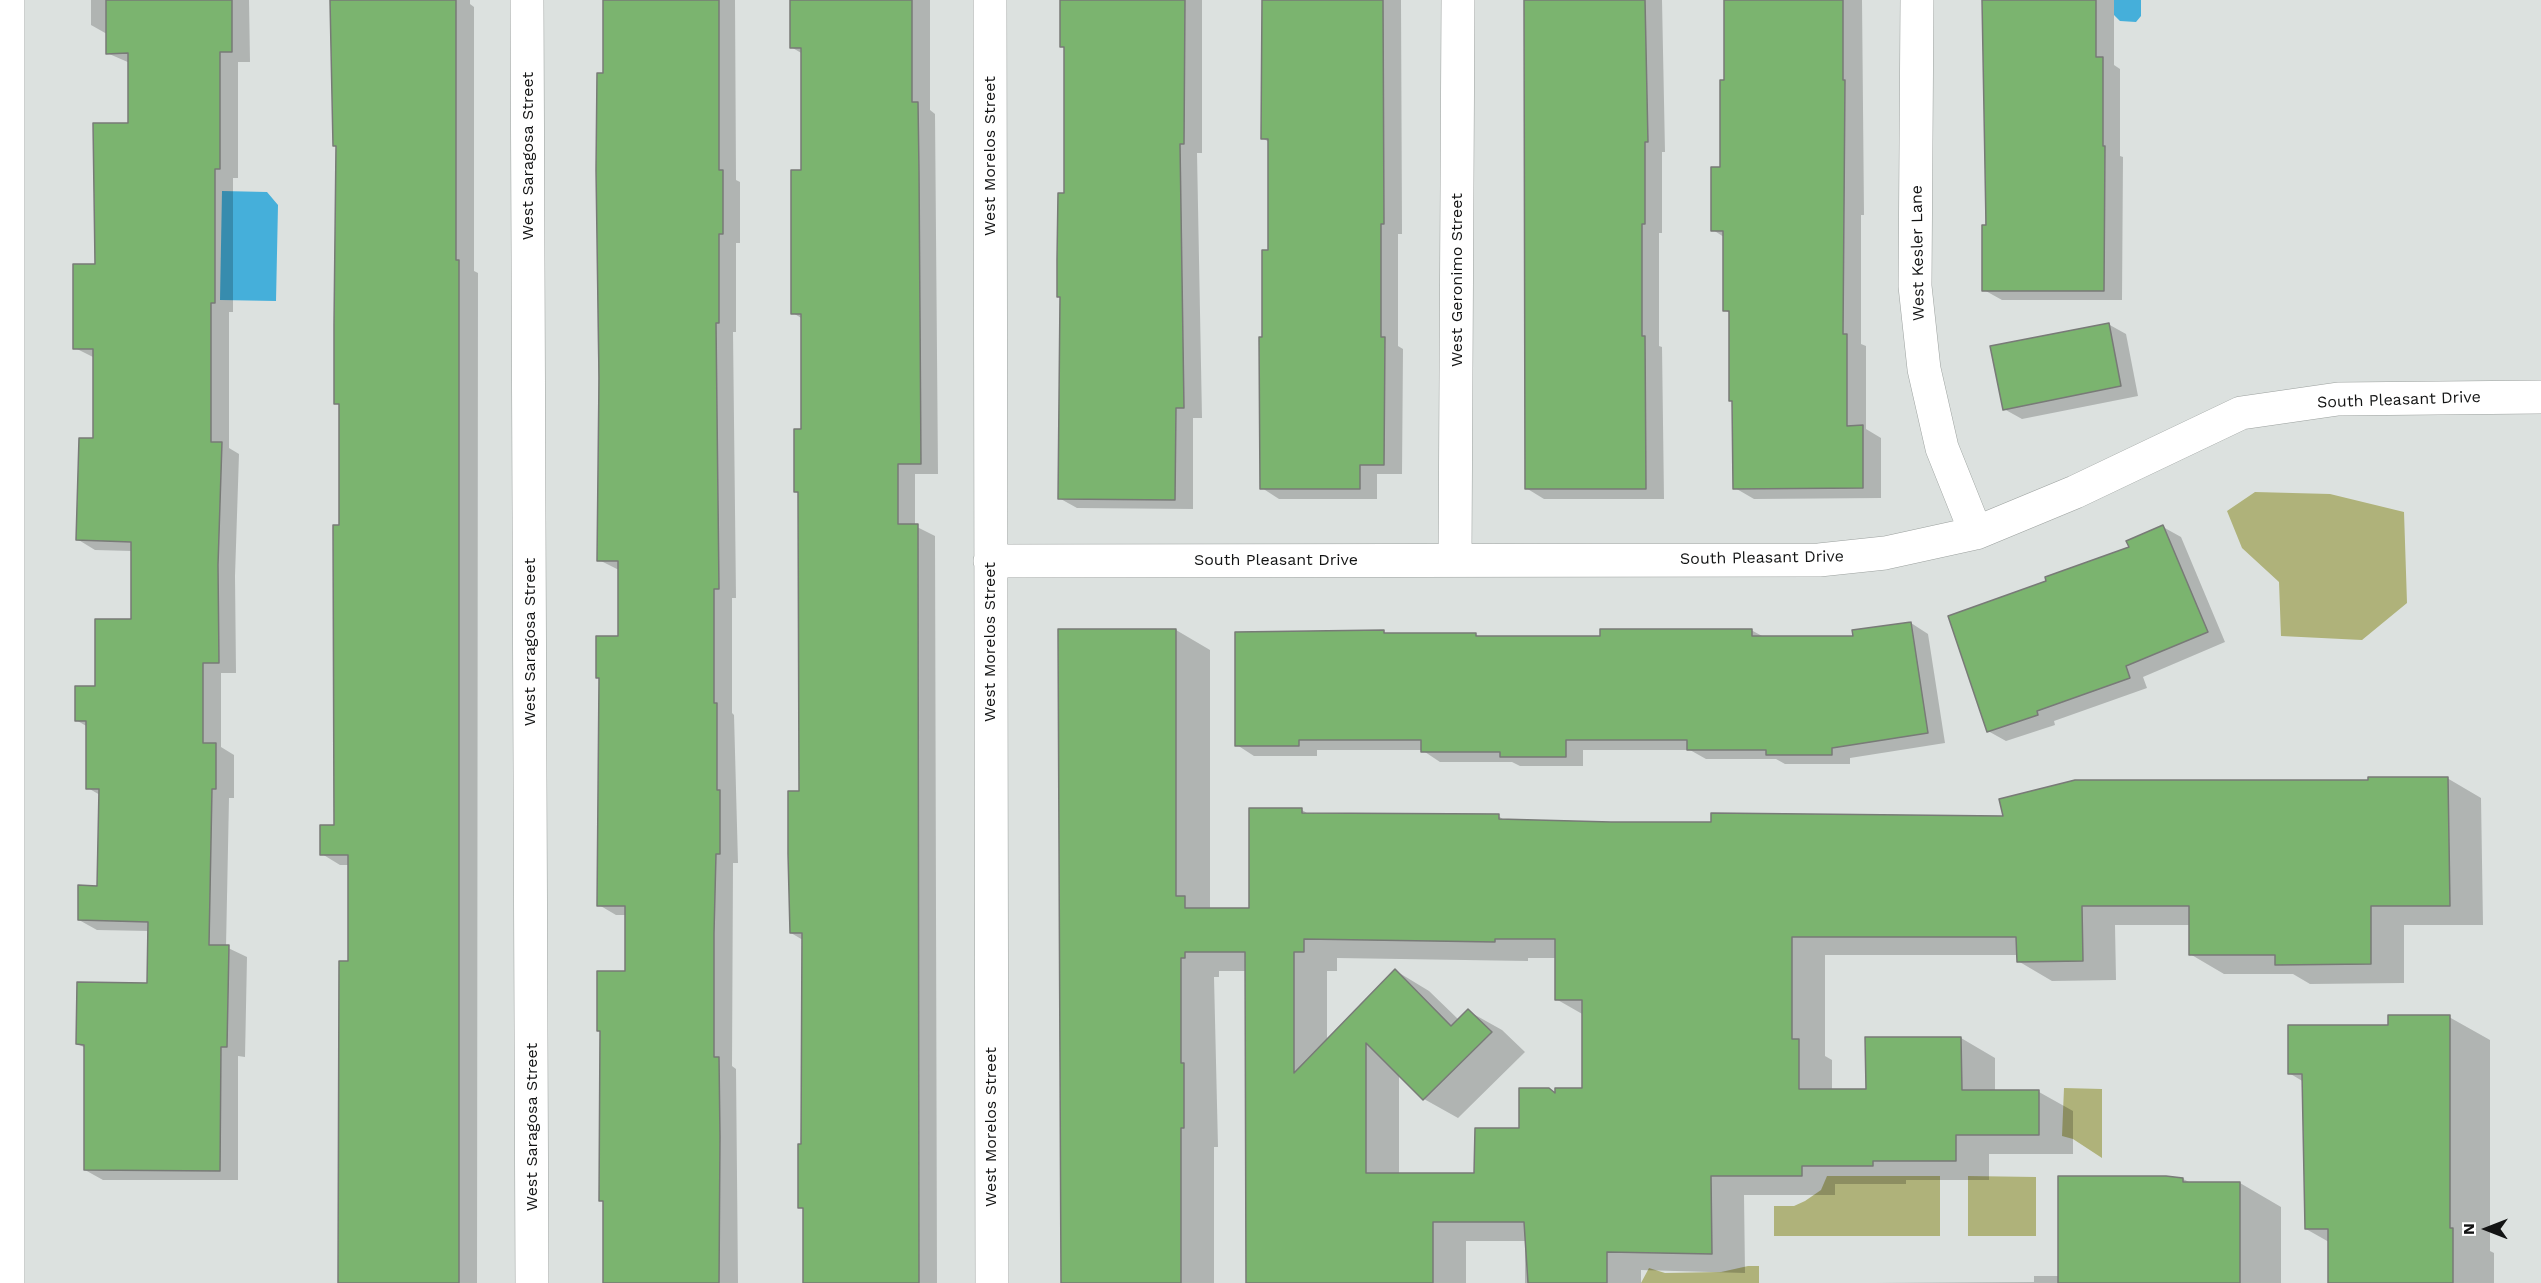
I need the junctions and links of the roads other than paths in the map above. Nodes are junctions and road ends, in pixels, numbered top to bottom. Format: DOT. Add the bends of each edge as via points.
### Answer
graph roads {
  1 [pos="8,0"];
  2 [pos="527,0"];
  3 [pos="990,0"];
  4 [pos="1458,0"];
  5 [pos="1917,0"];
  6 [pos="2541,397"];
  7 [pos="1976,533"];
  8 [pos="1455,560"];
  9 [pos="990,561"];
  10 [pos="8,1283"];
  11 [pos="532,1283"];
  12 [pos="992,1283"];
  1 -- 10 [label="street"];
  2 -- 11 [label="street, West Saragosa Street"];
  3 -- 9 [label="street, West Morelos Street"];
  4 -- 8 [label="street, West Geronimo Street"];
  5 -- 7 [label="street, West Kesler Lane" via="1915,286 1924,369 1942,448"];
  6 -- 7 [label="street, South Pleasant Drive" via="2338,399 2241,413 2074,492"];
  7 -- 8 [label="street, South Pleasant Drive" via="1885,553 1819,560"];
  8 -- 9 [label="street, South Pleasant Drive"];
  9 -- 12 [label="street, West Morelos Street"];
}
